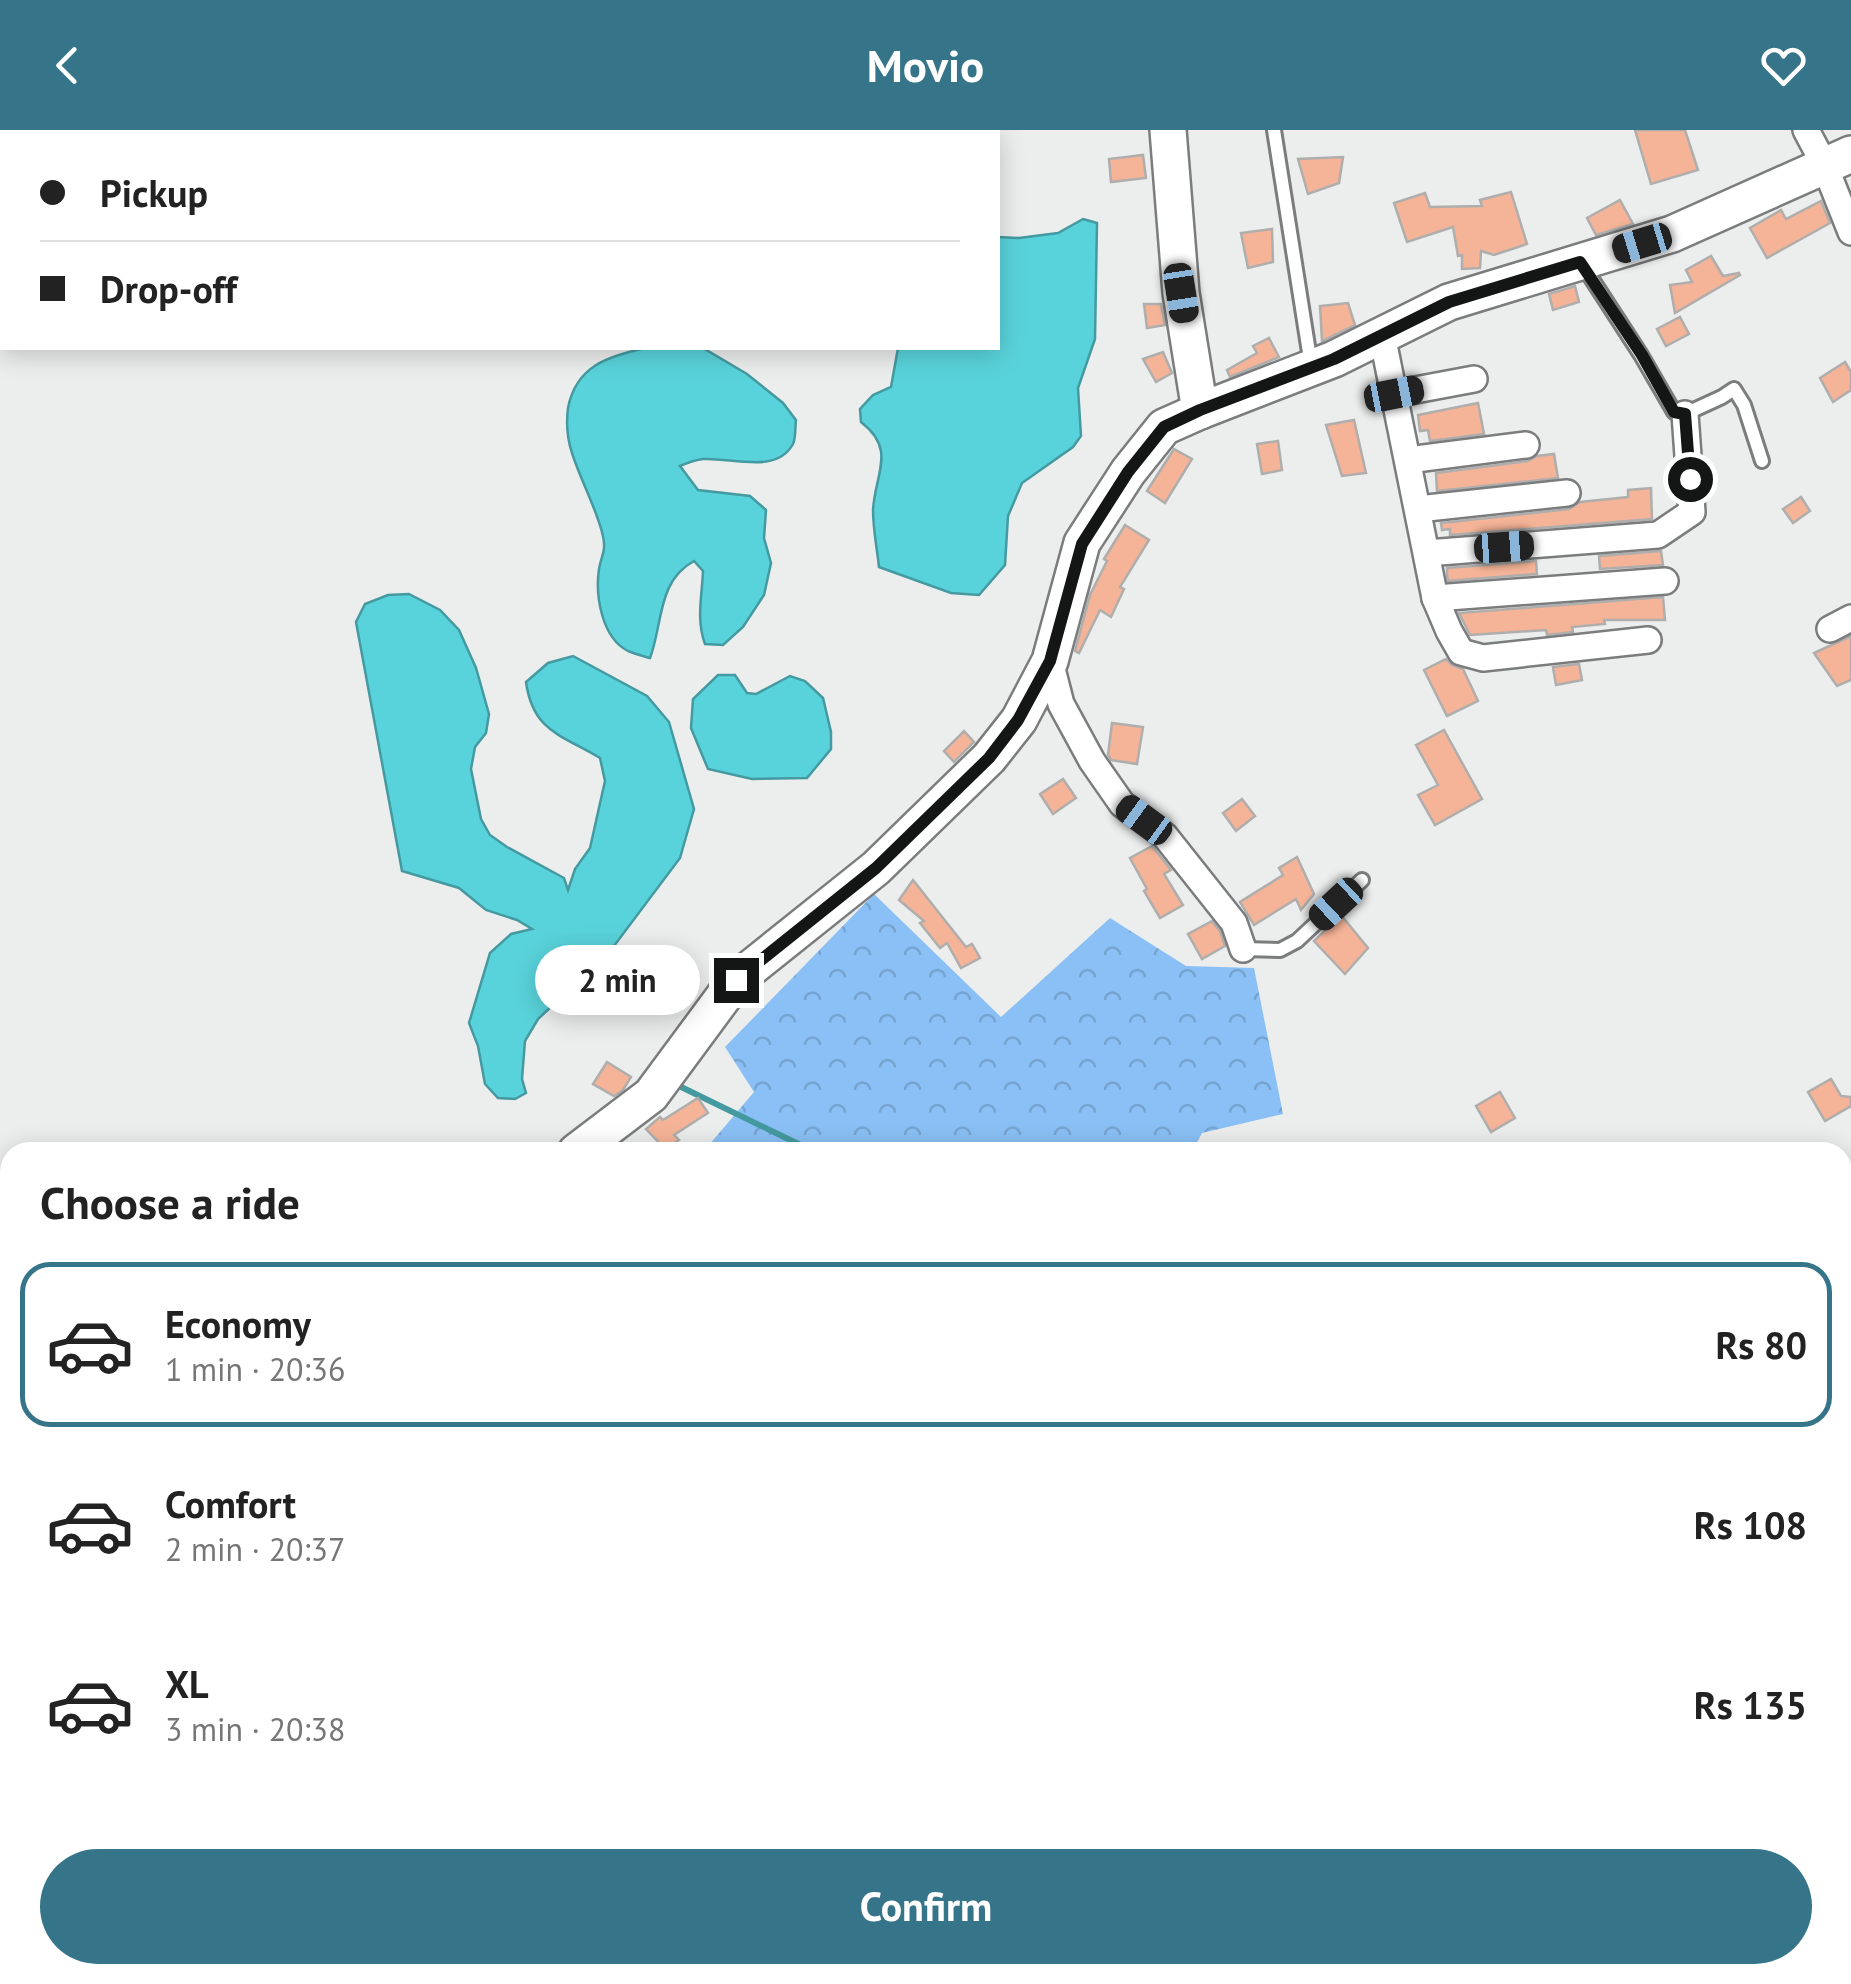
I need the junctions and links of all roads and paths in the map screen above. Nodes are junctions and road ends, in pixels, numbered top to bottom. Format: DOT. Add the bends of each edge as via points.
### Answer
graph roads {
  1 [pos="1168,130"];
  2 [pos="1274,130"];
  3 [pos="1806,130"];
  4 [pos="1837,159"];
  5 [pos="1851,232"];
  6 [pos="1580,262"];
  7 [pos="1382,335"];
  8 [pos="1312,367"];
  9 [pos="1474,380"];
  10 [pos="1394,394"];
  11 [pos="1200,410"];
  12 [pos="1685,414"];
  13 [pos="1526,445"];
  14 [pos="1408,460"];
  15 [pos="1762,461"];
  16 [pos="1567,493"];
  17 [pos="1418,510"];
  18 [pos="1427,553"];
  19 [pos="1664,581"];
  20 [pos="1435,598"];
  21 [pos="1648,640"];
  22 [pos="1050,661"];
  23 [pos="1362,880"];
  24 [pos="1244,949"];
  25 [pos="589,1142"];
  1 -- 11 [label="main road" via="1181,293"];
  2 -- 8 [label="lane"];
  3 -- 4 [label="street"];
  4 -- 5 [label="street"];
  4 -- 6 [label="main road" via="1672,234"];
  6 -- 7 [label="main road" via="1449,302"];
  6 -- 12 [label="lane" via="1674,412"];
  7 -- 8 [label="main road"];
  7 -- 10 [label="street"];
  8 -- 11 [label="main road"];
  9 -- 10 [label="street"];
  10 -- 14 [label="street"];
  11 -- 22 [label="main road" via="1164,427 1082,544"];
  12 -- 15 [label="lane" via="1734,389"];
  12 -- 18 [label="street" via="1692,512 1658,535"];
  13 -- 14 [label="street"];
  14 -- 17 [label="street"];
  16 -- 17 [label="street"];
  17 -- 18 [label="street"];
  18 -- 20 [label="street"];
  19 -- 20 [label="street"];
  20 -- 21 [label="street" via="1461,652 1483,658"];
  22 -- 24 [label="street" via="1060,704 1092,761 1122,804 1165,836 1234,923"];
  22 -- 25 [label="main road" via="989,758 876,868 736,980 651,1094"];
  23 -- 24 [label="lane" via="1297,941 1280,950"];
}
